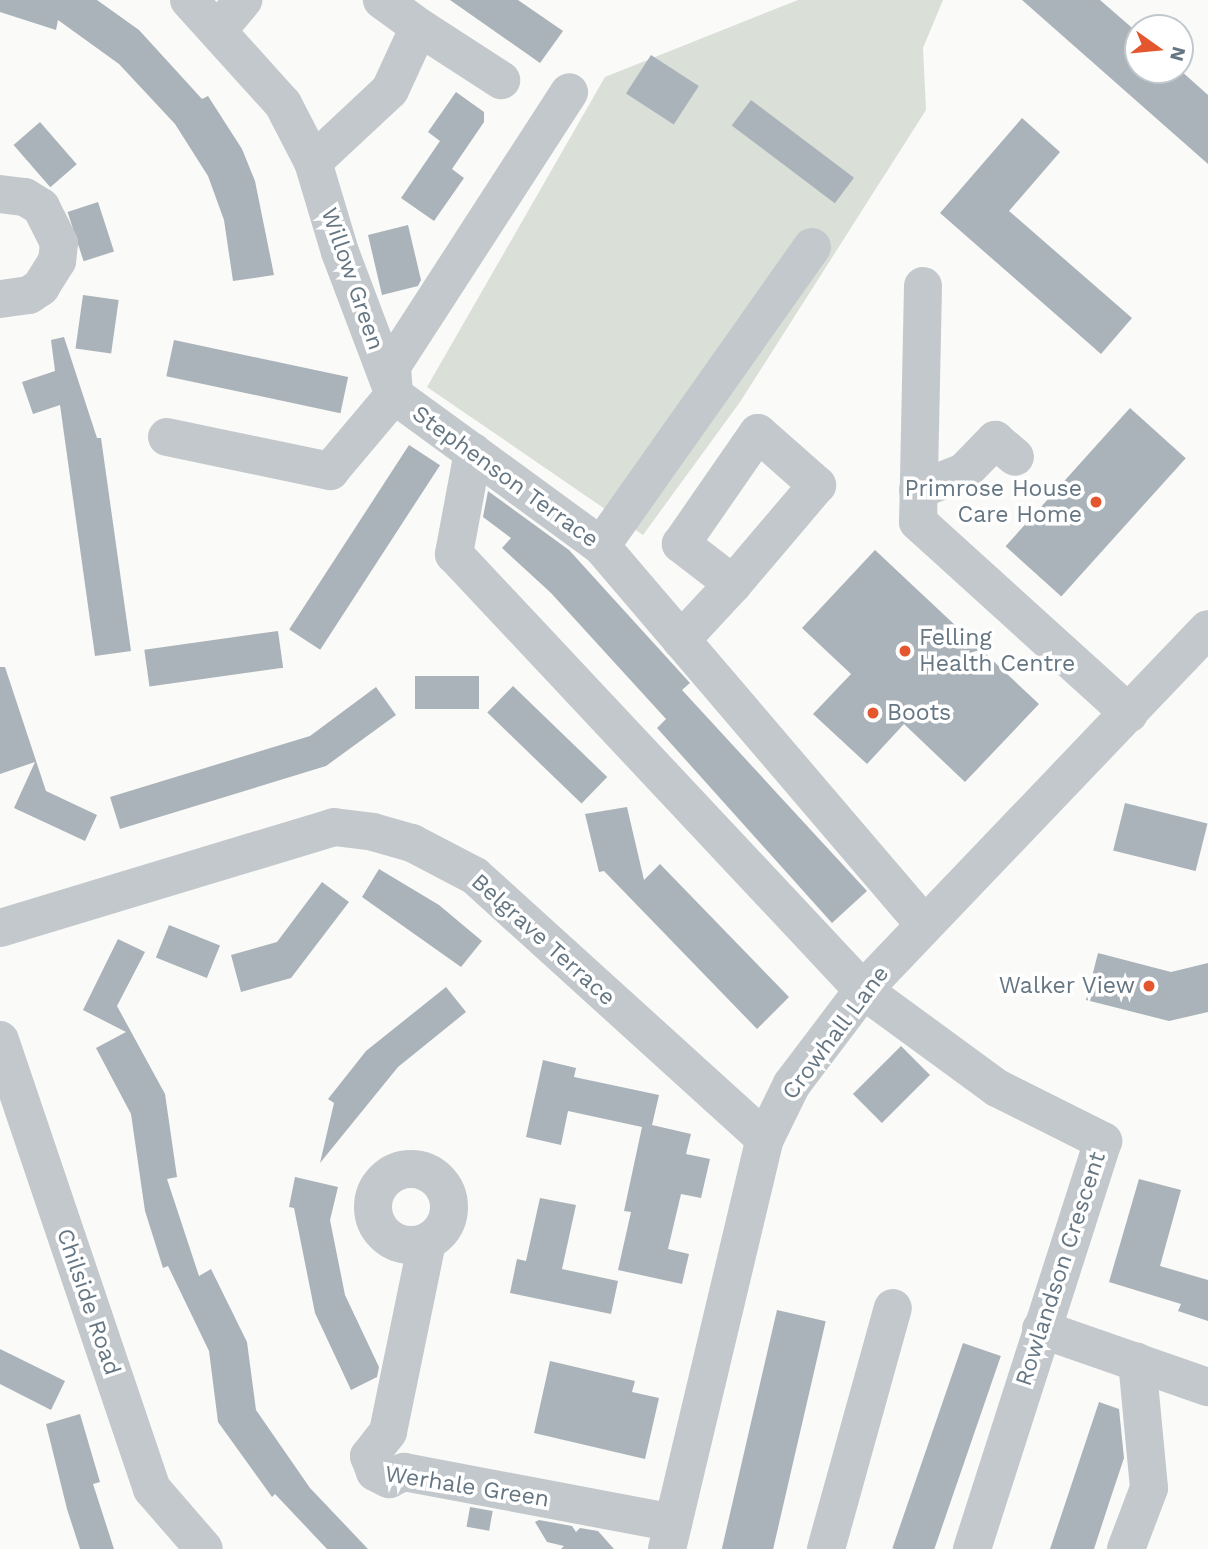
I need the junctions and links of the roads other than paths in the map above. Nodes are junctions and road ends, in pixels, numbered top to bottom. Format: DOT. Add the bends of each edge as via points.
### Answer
graph roads {
  1 [pos="189,0"];
  2 [pos="382,0"];
  3 [pos="231,15"];
  4 [pos="419,27"];
  5 [pos="500,80"];
  6 [pos="569,92"];
  7 [pos="313,162"];
  8 [pos="0,194"];
  9 [pos="812,247"];
  10 [pos="923,286"];
  11 [pos="0,299"];
  12 [pos="394,395"];
  13 [pos="167,437"];
  14 [pos="473,452"];
  15 [pos="1015,457"];
  16 [pos="918,490"];
  17 [pos="601,545"];
  18 [pos="733,583"];
  19 [pos="1208,629"];
  20 [pos="681,640"];
  21 [pos="1129,713"];
  22 [pos="924,924"];
  23 [pos="0,928"];
  24 [pos="863,989"];
  25 [pos="0,1040"];
  26 [pos="765,1139"];
  27 [pos="427,1242"];
  28 [pos="893,1308"];
  29 [pos="1041,1329"];
  30 [pos="1137,1362"];
  31 [pos="1208,1387"];
  32 [pos="670,1536"];
  33 [pos="204,1549"];
  34 [pos="826,1549"];
  35 [pos="972,1549"];
  36 [pos="1126,1549"];
  1 -- 3 [label="street, Willow Green"];
  2 -- 4 [label="street"];
  3 -- 7 [label="street, Willow Green"];
  4 -- 5 [label="street"];
  4 -- 7 [label="street" via="390,90"];
  6 -- 12 [label="street" via="392,366"];
  7 -- 12 [label="street, Willow Green" via="340,252"];
  8 -- 11 [label="street" via="25,197 41,206 59,243 57,261 41,286 29,295"];
  9 -- 17 [label="street"];
  10 -- 16 [label="street"];
  12 -- 13 [label="street, Stephenson Terrace" via="330,471"];
  12 -- 14 [label="street, Stephenson Terrace"];
  14 -- 17 [label="street, Stephenson Terrace"];
  14 -- 24 [label="street" via="454,554"];
  15 -- 16 [label="street" via="995,440 964,472"];
  16 -- 21 [label="street" via="918,522"];
  17 -- 20 [label="street, Stephenson Terrace"];
  18 -- 20 [label="street"];
  19 -- 21 [label="street, Crowhall Lane"];
  20 -- 22 [label="street, Stephenson Terrace"];
  21 -- 22 [label="street, Crowhall Lane"];
  22 -- 24 [label="street, Crowhall Lane"];
  23 -- 26 [label="street, Belgrave Terrace" via="334,827 373,832 412,843 474,876"];
  24 -- 26 [label="street, Crowhall Lane" via="792,1084"];
  24 -- 29 [label="street, Rowlandson Crescent" via="997,1088 1103,1141"];
  25 -- 33 [label="street, Chilside Road" via="152,1489"];
  26 -- 32 [label="street, Crowhall Lane"];
  27 -- 32 [label="street, Werhale Green" via="388,1432 369,1456 375,1472 389,1479 404,1472"];
  28 -- 34 [label="street"];
  29 -- 30 [label="street"];
  29 -- 35 [label="street, Rowlandson Crescent"];
  30 -- 31 [label="street"];
  30 -- 36 [label="street" via="1149,1488"];
}
